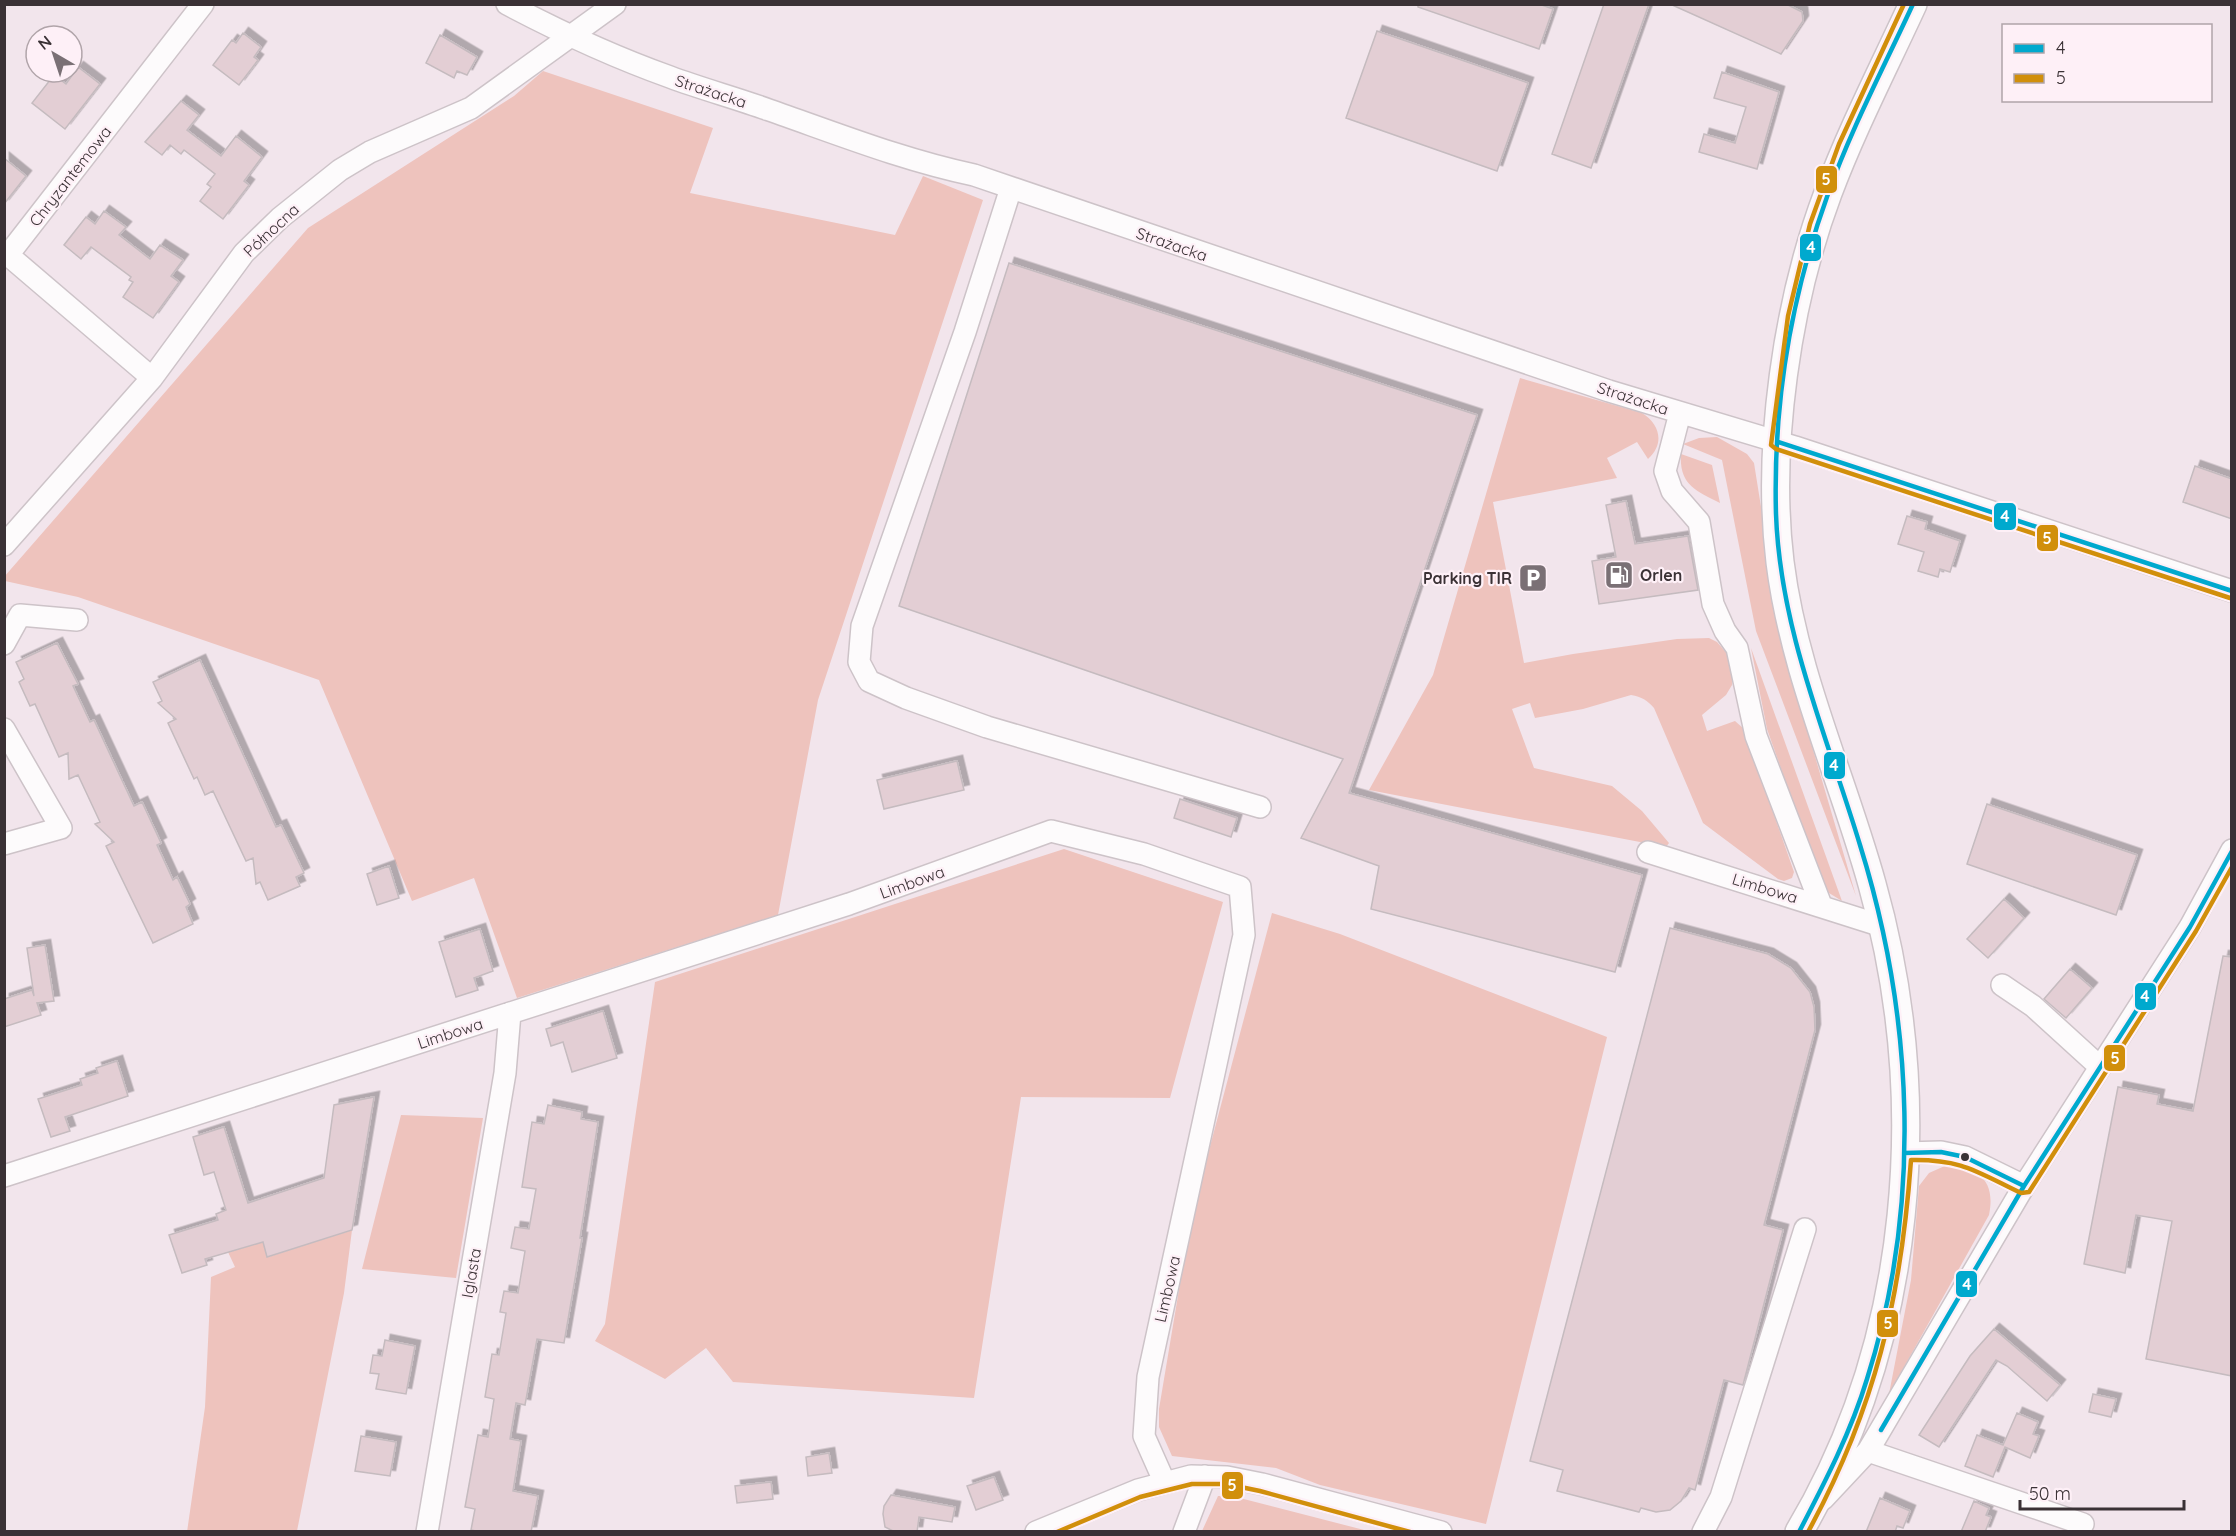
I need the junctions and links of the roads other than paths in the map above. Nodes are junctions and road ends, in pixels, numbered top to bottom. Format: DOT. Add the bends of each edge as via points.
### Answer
graph roads {
  1 [pos="204,4"];
  2 [pos="507,4"];
  3 [pos="615,4"];
  4 [pos="1913,4"];
  5 [pos="570,37"];
  6 [pos="1011,188"];
  7 [pos="152,378"];
  8 [pos="1680,413"];
  9 [pos="1778,442"];
  10 [pos="4,545"];
  11 [pos="2232,591"];
  12 [pos="77,620"];
  13 [pos="4,644"];
  14 [pos="4,729"];
  15 [pos="1260,807"];
  16 [pos="4,844"];
  17 [pos="2232,850"];
  18 [pos="1647,852"];
  19 [pos="1821,905"];
  20 [pos="1882,926"];
  21 [pos="2002,985"];
  22 [pos="510,1014"];
  23 [pos="2100,1067"];
  24 [pos="1904,1153"];
  25 [pos="4,1176"];
  26 [pos="2024,1186"];
  27 [pos="1805,1229"];
  28 [pos="1868,1451"];
  29 [pos="1205,1476"];
  30 [pos="1164,1481"];
  31 [pos="1806,1521"];
  32 [pos="2083,1524"];
  33 [pos="1042,1530"];
  34 [pos="426,1532"];
  35 [pos="1184,1532"];
  36 [pos="1441,1532"];
  37 [pos="1703,1532"];
  1 -- 7 [label="street, Chryzantemowa" via="8,255"];
  2 -- 5 [label="street, Strażacka"];
  3 -- 5 [label="street, Północna"];
  4 -- 9 [label="main road" via="1827,195 1798,296"];
  5 -- 6 [label="street, Strażacka" via="670,77 875,149"];
  5 -- 7 [label="street, Północna" via="471,108 370,152 340,170 280,218 244,253"];
  6 -- 8 [label="street, Strażacka"];
  6 -- 15 [label="street" via="862,626 859,662 869,681 906,698 987,727"];
  7 -- 10 [label="street, Północna"];
  8 -- 9 [label="street, Strażacka"];
  8 -- 19 [label="street" via="1665,471 1672,490 1699,522 1713,604 1737,648 1756,736"];
  9 -- 11 [label="street, Strażacka"];
  9 -- 20 [label="main road" via="1780,561 1791,627"];
  12 -- 13 [label="street" via="20,615"];
  14 -- 16 [label="street" via="61,828"];
  17 -- 23 [label="street" via="2190,927"];
  18 -- 19 [label="street, Limbowa"];
  19 -- 20 [label="street, Limbowa"];
  20 -- 24 [label="main road" via="1899,1013 1906,1085"];
  21 -- 23 [label="street" via="2033,1006"];
  22 -- 25 [label="street, Limbowa"];
  22 -- 30 [label="street, Limbowa" via="849,904 1051,831 1144,854 1240,887 1244,935 1148,1377 1144,1436"];
  22 -- 34 [label="street, Iglasta" via="505,1073"];
  23 -- 26 [label="street"];
  24 -- 26 [label="street" via="1941,1152 1965,1157"];
  24 -- 31 [label="main road" via="1901,1215 1877,1353 1845,1442"];
  26 -- 28 [label="street"];
  27 -- 37 [label="street" via="1721,1497"];
  28 -- 31 [label="street"];
  28 -- 32 [label="street"];
  29 -- 30 [label="street"];
  29 -- 35 [label="street"];
  29 -- 36 [label="street" via="1227,1476 1262,1484"];
  30 -- 33 [label="street"];
}
